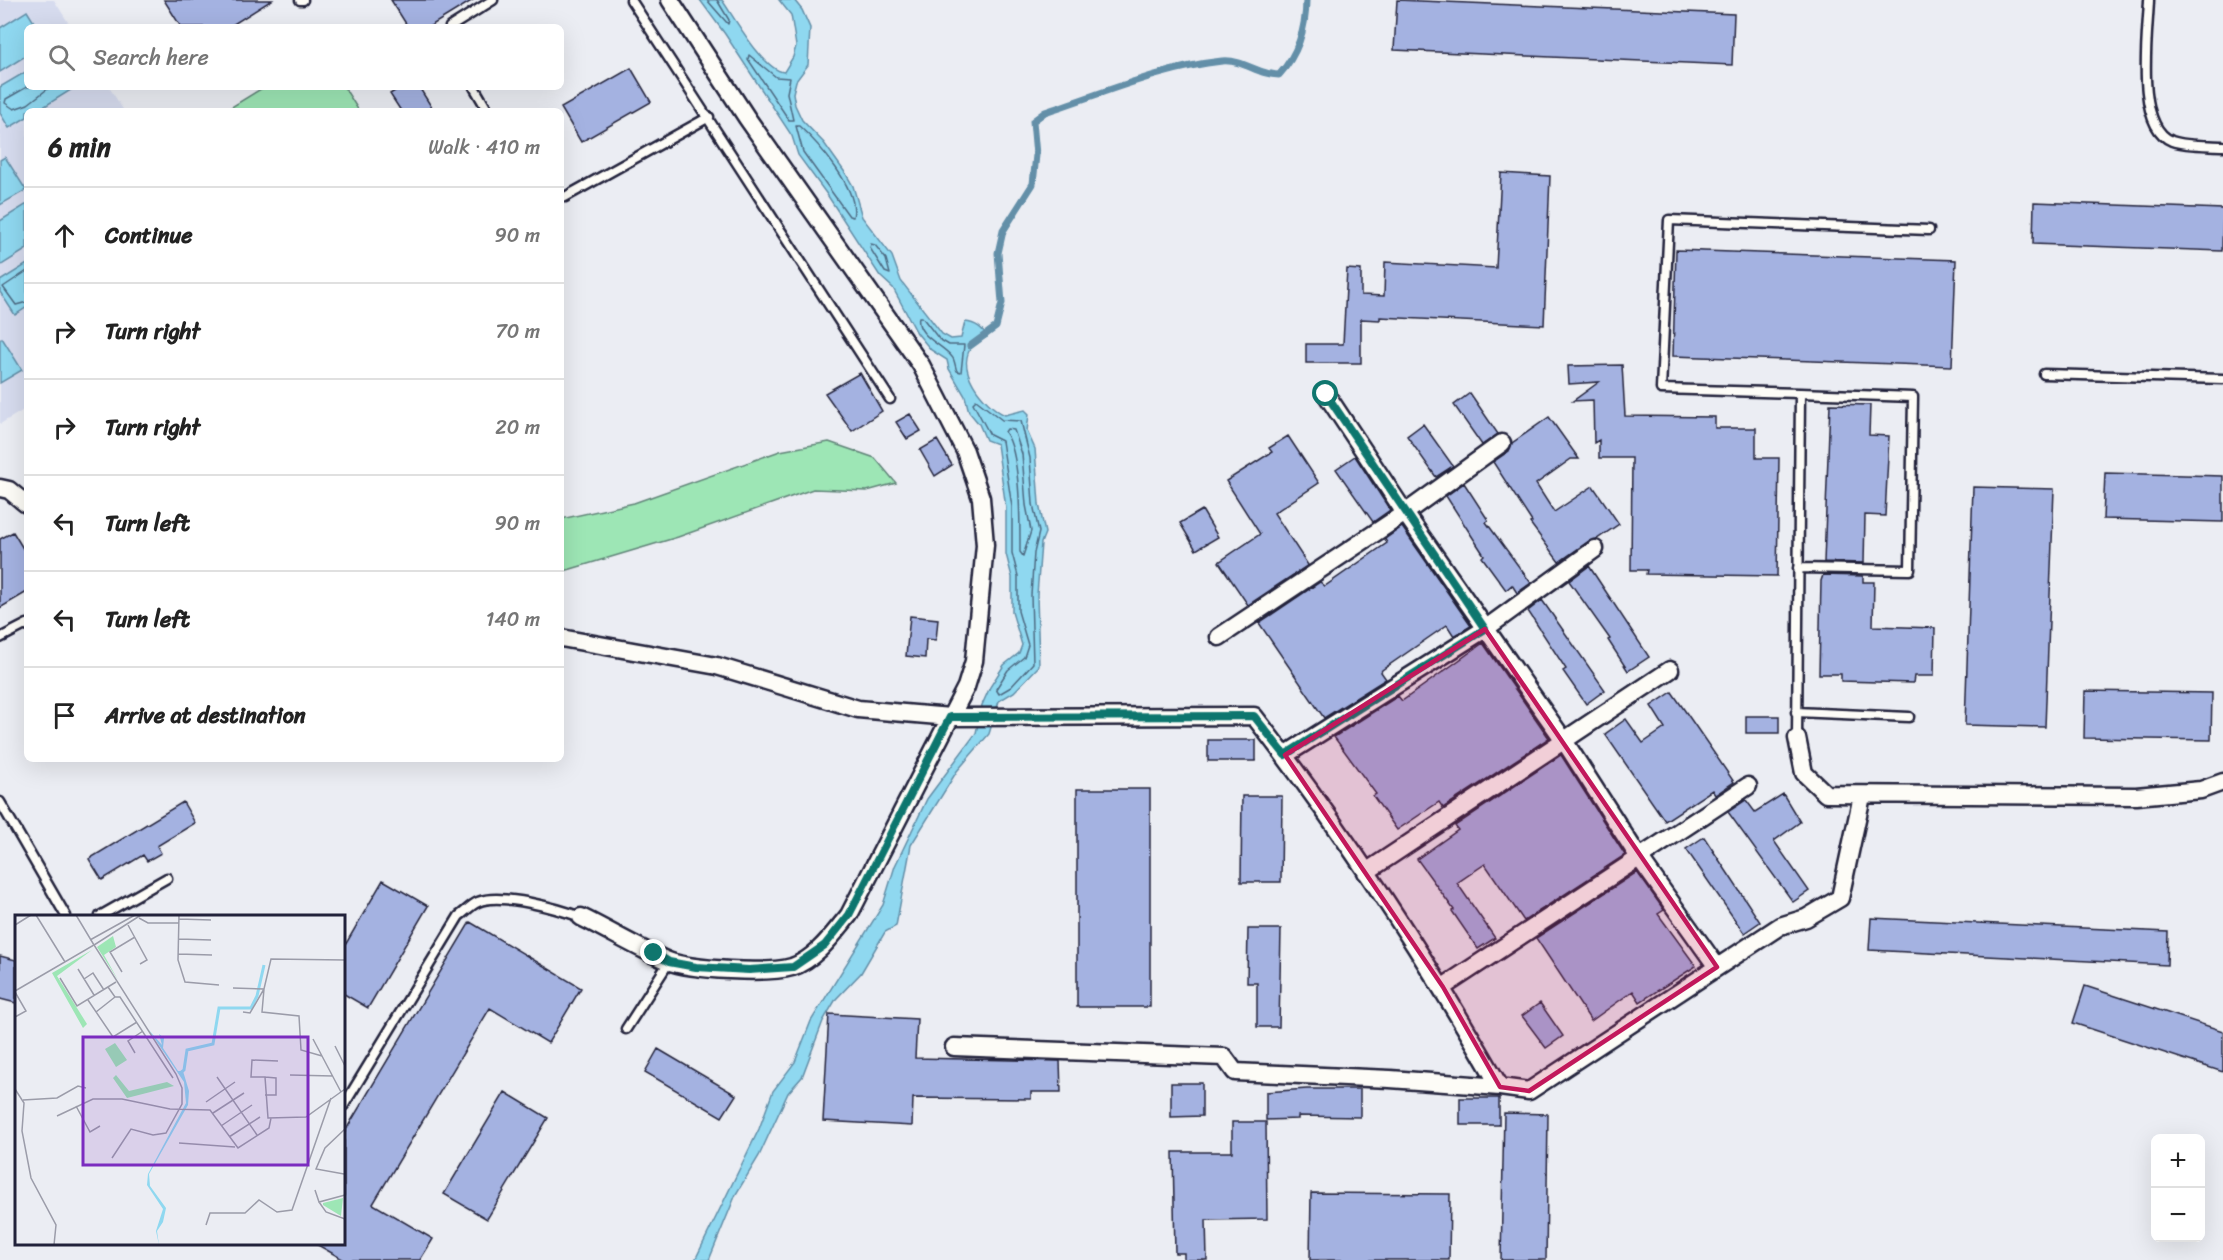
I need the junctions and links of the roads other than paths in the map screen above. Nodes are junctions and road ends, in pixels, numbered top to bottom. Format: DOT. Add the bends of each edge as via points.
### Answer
graph roads {
  1 [pos="493,0"];
  2 [pos="631,0"];
  3 [pos="670,0"];
  4 [pos="2149,0"];
  5 [pos="455,24"];
  6 [pos="476,90"];
  7 [pos="486,108"];
  8 [pos="709,117"];
  9 [pos="2223,146"];
  10 [pos="564,198"];
  11 [pos="1929,230"];
  12 [pos="2044,374"];
  13 [pos="2223,379"];
  14 [pos="1800,393"];
  15 [pos="1326,394"];
  16 [pos="890,399"];
  17 [pos="1502,443"];
  18 [pos="0,488"];
  19 [pos="24,502"];
  20 [pos="1405,513"];
  21 [pos="1595,549"];
  22 [pos="1798,568"];
  23 [pos="24,626"];
  24 [pos="1485,629"];
  25 [pos="1218,637"];
  26 [pos="0,638"];
  27 [pos="564,639"];
  28 [pos="1670,670"];
  29 [pos="1796,712"];
  30 [pos="950,717"];
  31 [pos="1909,717"];
  32 [pos="1797,738"];
  33 [pos="1563,739"];
  34 [pos="1285,755"];
  35 [pos="2223,782"];
  36 [pos="1748,786"];
  37 [pos="1862,795"];
  38 [pos="0,802"];
  39 [pos="1638,856"];
  40 [pos="1366,872"];
  41 [pos="167,878"];
  42 [pos="65,915"];
  43 [pos="102,915"];
  44 [pos="582,917"];
  45 [pos="669,962"];
  46 [pos="1717,967"];
  47 [pos="1443,987"];
  48 [pos="626,1029"];
  49 [pos="954,1047"];
  50 [pos="1500,1087"];
  51 [pos="345,1103"];
  1 -- 5 [label="lane"];
  2 -- 8 [label="lane"];
  3 -- 30 [label="street" via="747,118 921,365 965,451 981,498 985,545 974,661"];
  4 -- 9 [label="lane" via="2147,101 2152,124 2171,141"];
  6 -- 7 [label="lane"];
  8 -- 10 [label="lane"];
  8 -- 16 [label="lane"];
  11 -- 14 [label="lane" via="1669,220 1661,389"];
  12 -- 13 [label="lane"];
  14 -- 22 [label="lane"];
  14 -- 22 [label="lane" via="1913,397 1910,570"];
  15 -- 20 [label="street"];
  17 -- 20 [label="street"];
  18 -- 19 [label="street"];
  20 -- 24 [label="street"];
  20 -- 25 [label="street"];
  21 -- 24 [label="street"];
  22 -- 29 [label="lane"];
  23 -- 26 [label="lane"];
  24 -- 33 [label="street"];
  24 -- 34 [label="street"];
  27 -- 30 [label="street" via="717,666 858,709"];
  28 -- 33 [label="street"];
  29 -- 31 [label="lane"];
  29 -- 32 [label="lane"];
  30 -- 34 [label="street" via="1254,716"];
  30 -- 45 [label="street" via="849,915 825,945 793,967 749,970"];
  32 -- 37 [label="street" via="1804,773 1826,794"];
  33 -- 39 [label="street"];
  33 -- 40 [label="street"];
  34 -- 40 [label="street"];
  35 -- 37 [label="street" via="2201,790 2136,796"];
  36 -- 39 [label="street"];
  37 -- 46 [label="street" via="1840,898 1806,918 1780,926"];
  38 -- 42 [label="lane"];
  39 -- 46 [label="street"];
  39 -- 47 [label="street"];
  40 -- 47 [label="street"];
  41 -- 43 [label="lane"];
  44 -- 45 [label="street"];
  44 -- 51 [label="lane" via="502,899 479,901 459,916"];
  45 -- 48 [label="lane"];
  46 -- 50 [label="street" via="1528,1091"];
  47 -- 50 [label="street"];
  49 -- 50 [label="street" via="1224,1057 1235,1072"];
}
